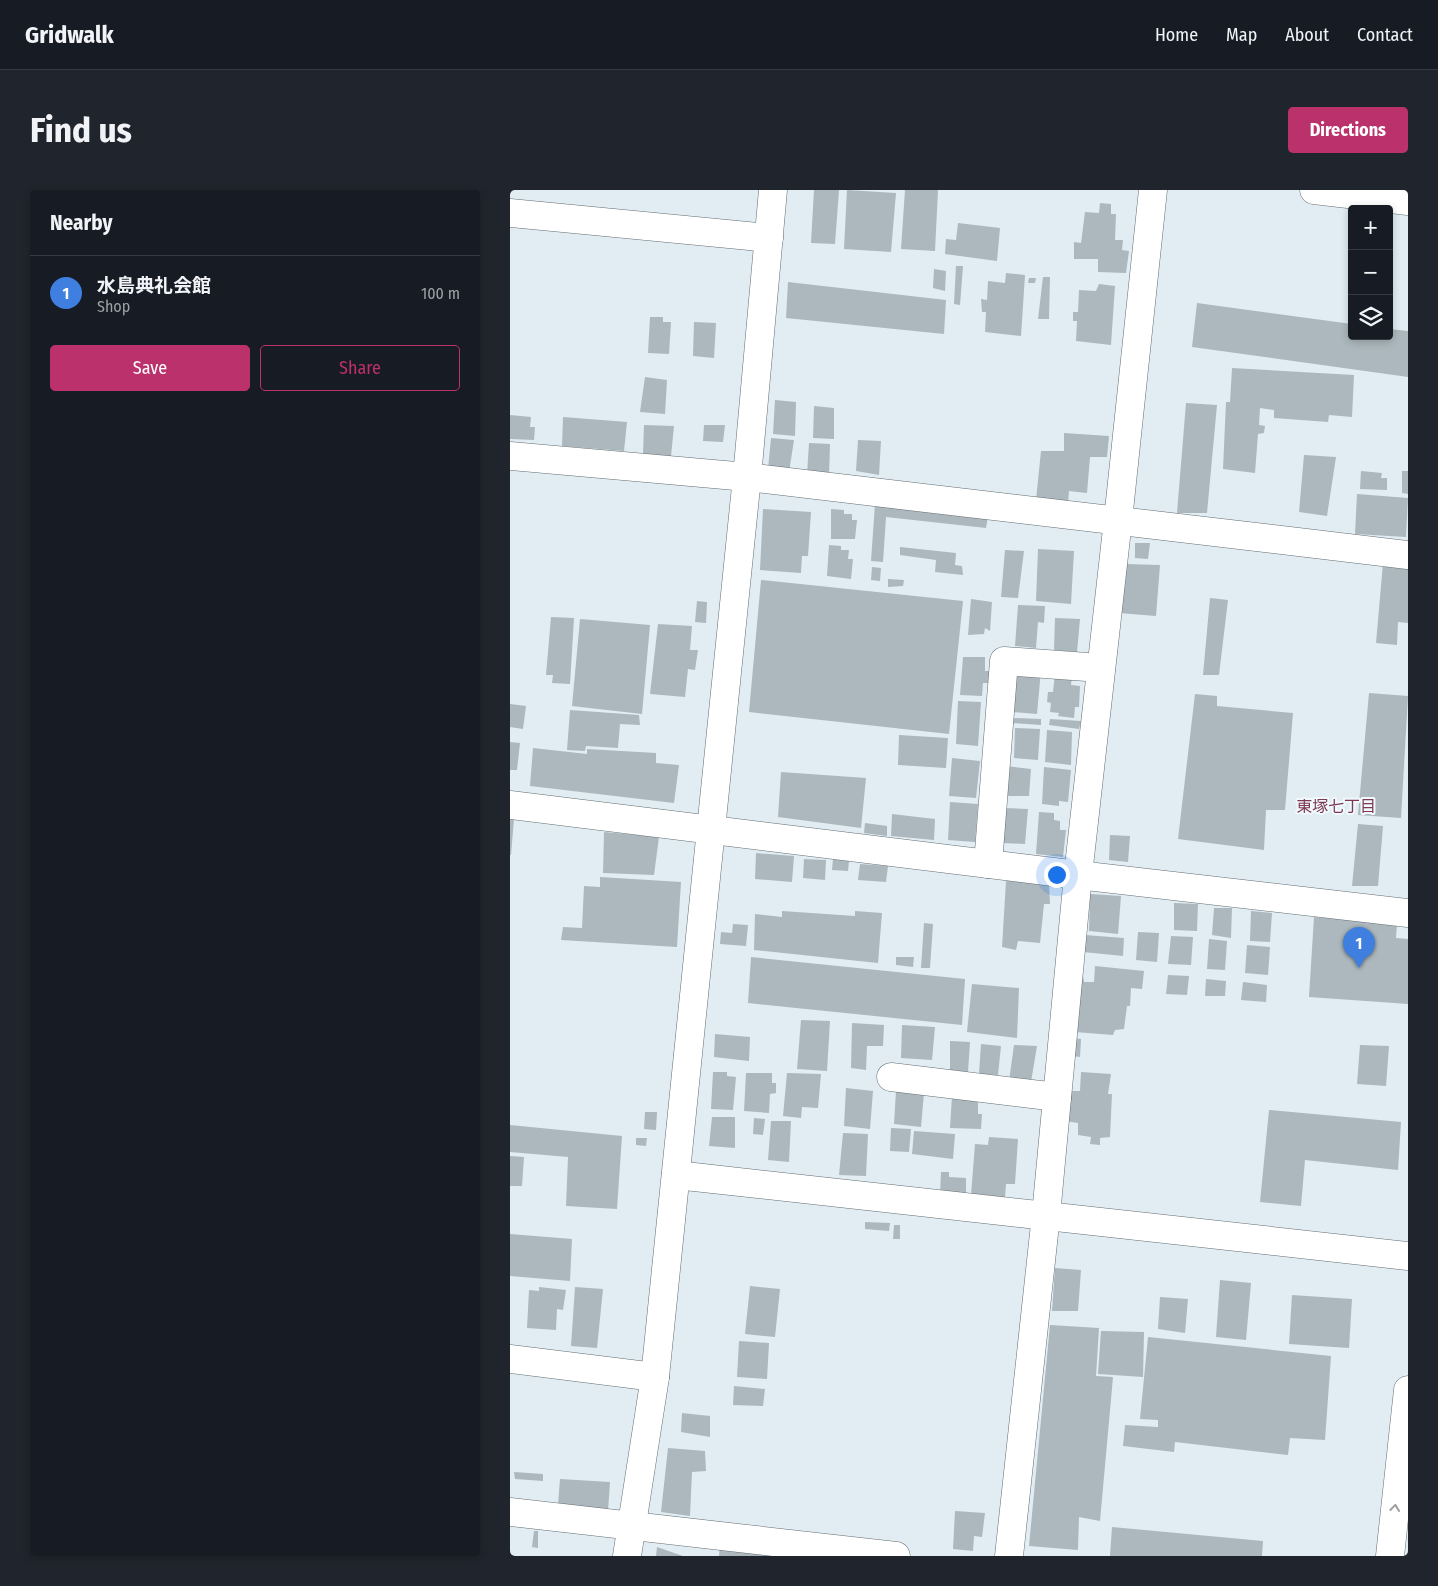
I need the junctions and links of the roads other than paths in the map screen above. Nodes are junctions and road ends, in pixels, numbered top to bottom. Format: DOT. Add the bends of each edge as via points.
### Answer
graph roads {
  1 [pos="773,190"];
  2 [pos="1153,190"];
  3 [pos="1314,190"];
  4 [pos="1408,201"];
  5 [pos="510,213"];
  6 [pos="769,238"];
  7 [pos="510,456"];
  8 [pos="747,477"];
  9 [pos="1118,520"];
  10 [pos="1408,555"];
  11 [pos="1102,668"];
  12 [pos="510,805"];
  13 [pos="710,830"];
  14 [pos="988,864"];
  15 [pos="1078,875"];
  16 [pos="1408,913"];
  17 [pos="891,1077"];
  18 [pos="1057,1097"];
  19 [pos="676,1175"];
  20 [pos="1046,1215"];
  21 [pos="1408,1256"];
  22 [pos="510,1359"];
  23 [pos="655,1377"];
  24 [pos="1408,1390"];
  25 [pos="510,1512"];
  26 [pos="632,1526"];
  27 [pos="627,1556"];
  28 [pos="896,1556"];
  29 [pos="1009,1556"];
  30 [pos="1390,1556"];
  1 -- 6 [label="main road"];
  2 -- 9 [label="main road"];
  3 -- 4 [label="main road"];
  5 -- 6 [label="main road"];
  6 -- 8 [label="main road"];
  7 -- 8 [label="main road"];
  8 -- 9 [label="main road"];
  8 -- 13 [label="main road"];
  9 -- 10 [label="main road"];
  9 -- 11 [label="main road"];
  11 -- 14 [label="main road" via="1004,661"];
  11 -- 15 [label="main road"];
  12 -- 13 [label="main road"];
  13 -- 14 [label="main road"];
  13 -- 19 [label="main road"];
  14 -- 15 [label="main road"];
  15 -- 16 [label="main road"];
  15 -- 18 [label="main road"];
  17 -- 18 [label="main road"];
  18 -- 20 [label="main road"];
  19 -- 20 [label="main road"];
  19 -- 23 [label="main road"];
  20 -- 21 [label="main road"];
  20 -- 29 [label="main road"];
  22 -- 23 [label="main road"];
  23 -- 26 [label="main road"];
  30 -- 24 [label="main road, one-way"];
  25 -- 26 [label="main road"];
  26 -- 27 [label="main road"];
  26 -- 28 [label="main road"];
}
